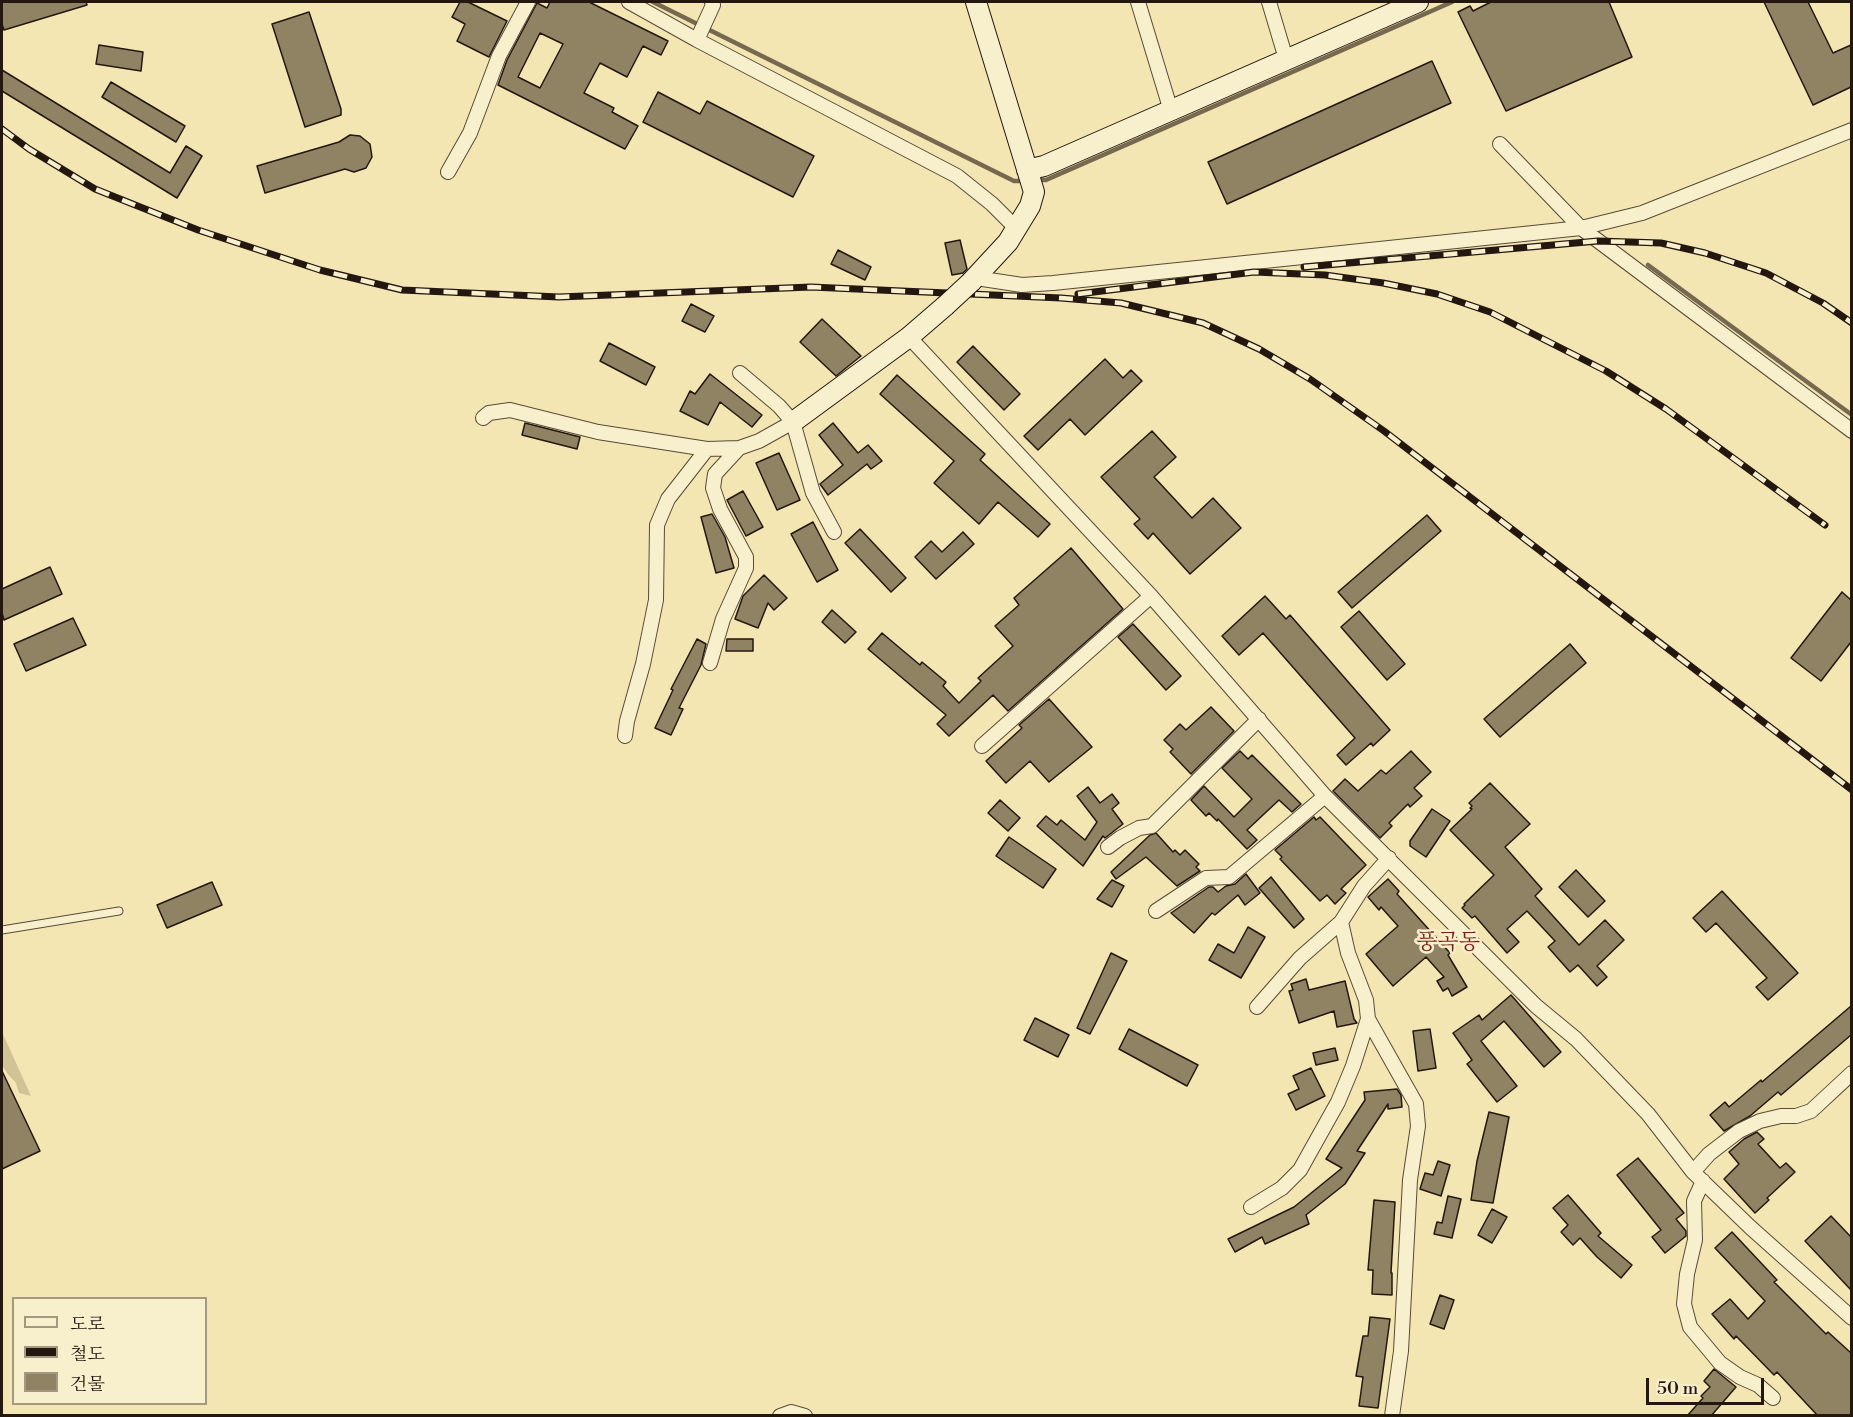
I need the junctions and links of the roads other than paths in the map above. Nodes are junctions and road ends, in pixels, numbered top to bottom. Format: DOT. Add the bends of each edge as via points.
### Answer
graph roads {
  1 [pos="528,2"];
  2 [pos="629,2"];
  3 [pos="976,2"];
  4 [pos="1138,2"];
  5 [pos="1269,2"];
  6 [pos="1418,2"];
  7 [pos="713,3"];
  8 [pos="697,40"];
  9 [pos="1286,59"];
  10 [pos="1171,111"];
  11 [pos="1851,130"];
  12 [pos="1500,144"];
  13 [pos="448,172"];
  14 [pos="1030,178"];
  15 [pos="1016,228"];
  16 [pos="1581,228"];
  17 [pos="974,280"];
  18 [pos="909,337"];
  19 [pos="740,373"];
  20 [pos="483,418"];
  21 [pos="793,422"];
  22 [pos="1851,431"];
  23 [pos="739,448"];
  24 [pos="707,449"];
  25 [pos="834,532"];
  26 [pos="1151,596"];
  27 [pos="710,663"];
  28 [pos="1259,719"];
  29 [pos="625,736"];
  30 [pos="982,746"];
  31 [pos="1325,796"];
  32 [pos="1108,847"];
  33 [pos="1389,858"];
  34 [pos="119,911"];
  35 [pos="1156,911"];
  36 [pos="1341,922"];
  37 [pos="2,930"];
  38 [pos="1257,1007"];
  39 [pos="1368,1019"];
  40 [pos="1851,1073"];
  41 [pos="1698,1176"];
  42 [pos="1251,1207"];
  43 [pos="1851,1318"];
  44 [pos="1773,1398"];
  45 [pos="780,1416"];
  46 [pos="806,1416"];
  47 [pos="1392,1416"];
  1 -- 13 [label="street" via="499,56 470,133"];
  2 -- 8 [label="street"];
  3 -- 14 [label="street"];
  4 -- 10 [label="street"];
  5 -- 9 [label="street"];
  6 -- 9 [label="street"];
  7 -- 8 [label="street"];
  8 -- 15 [label="street" via="957,176"];
  9 -- 10 [label="street"];
  10 -- 14 [label="street" via="1044,166"];
  11 -- 16 [label="street" via="1642,213"];
  12 -- 16 [label="street"];
  14 -- 15 [label="street" via="1030,206"];
  15 -- 17 [label="street"];
  16 -- 17 [label="street" via="1053,283 1022,285"];
  16 -- 22 [label="street"];
  17 -- 18 [label="street, bridge"];
  18 -- 21 [label="street"];
  18 -- 26 [label="street"];
  19 -- 21 [label="street"];
  20 -- 24 [label="street" via="489,413 510,410 598,432"];
  21 -- 23 [label="street"];
  21 -- 25 [label="street" via="813,493"];
  23 -- 24 [label="street"];
  23 -- 27 [label="street" via="715,474 713,488 746,557 746,568 723,619"];
  24 -- 29 [label="street" via="668,499 657,525 656,600"];
  26 -- 28 [label="street"];
  26 -- 30 [label="street"];
  28 -- 31 [label="street"];
  28 -- 32 [label="street" via="1152,826 1139,828"];
  31 -- 33 [label="street"];
  31 -- 35 [label="street" via="1229,877 1206,878"];
  33 -- 36 [label="street" via="1364,886"];
  33 -- 41 [label="street" via="1536,1006 1576,1039 1648,1114"];
  34 -- 37 [label="lane"];
  36 -- 38 [label="street" via="1300,958"];
  36 -- 39 [label="street" via="1366,1000"];
  39 -- 42 [label="street" via="1338,1102 1300,1170 1282,1188"];
  39 -- 47 [label="street" via="1416,1104 1418,1126 1410,1180 1401,1351"];
  40 -- 41 [label="street" via="1811,1111 1760,1121 1738,1131 1709,1154"];
  41 -- 43 [label="street"];
  41 -- 44 [label="street" via="1695,1239 1684,1304 1690,1327 1720,1362"];
  45 -- 46 [label="street" via="791,1412"];
}
